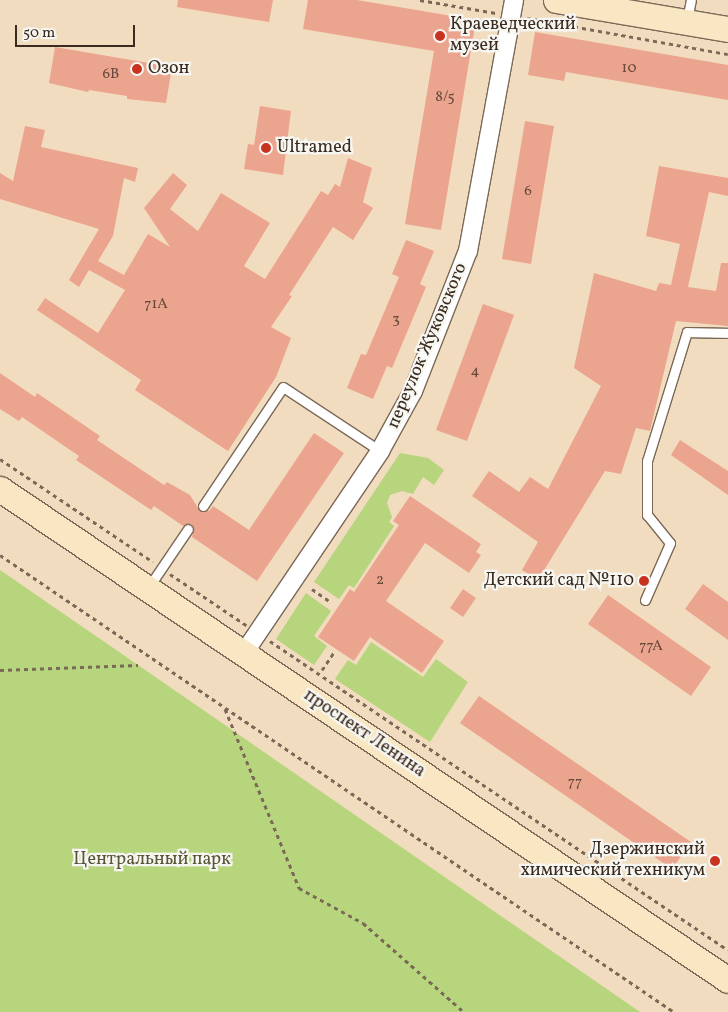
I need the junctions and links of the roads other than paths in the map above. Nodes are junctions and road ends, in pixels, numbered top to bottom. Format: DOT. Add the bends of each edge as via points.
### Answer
graph roads {
  1 [pos="556,0"];
  2 [pos="512,8"];
  3 [pos="689,11"];
  4 [pos="728,30"];
  5 [pos="728,333"];
  6 [pos="380,451"];
  7 [pos="0,489"];
  8 [pos="202,506"];
  9 [pos="188,529"];
  10 [pos="148,588"];
  11 [pos="645,600"];
  12 [pos="244,653"];
  13 [pos="728,980"];
  1 -- 3 [label="main road"];
  2 -- 6 [label="street, переулок Жуковского" via="468,251 413,391"];
  3 -- 4 [label="main road"];
  5 -- 11 [label="lane" via="687,332 678,360 647,461 647,515 670,543"];
  6 -- 8 [label="lane" via="283,386"];
  6 -- 12 [label="street, переулок Жуковского"];
  7 -- 10 [label="main road, проспект Ленина"];
  9 -- 10 [label="lane"];
  10 -- 12 [label="main road, проспект Ленина"];
  12 -- 13 [label="main road, проспект Ленина"];
}
